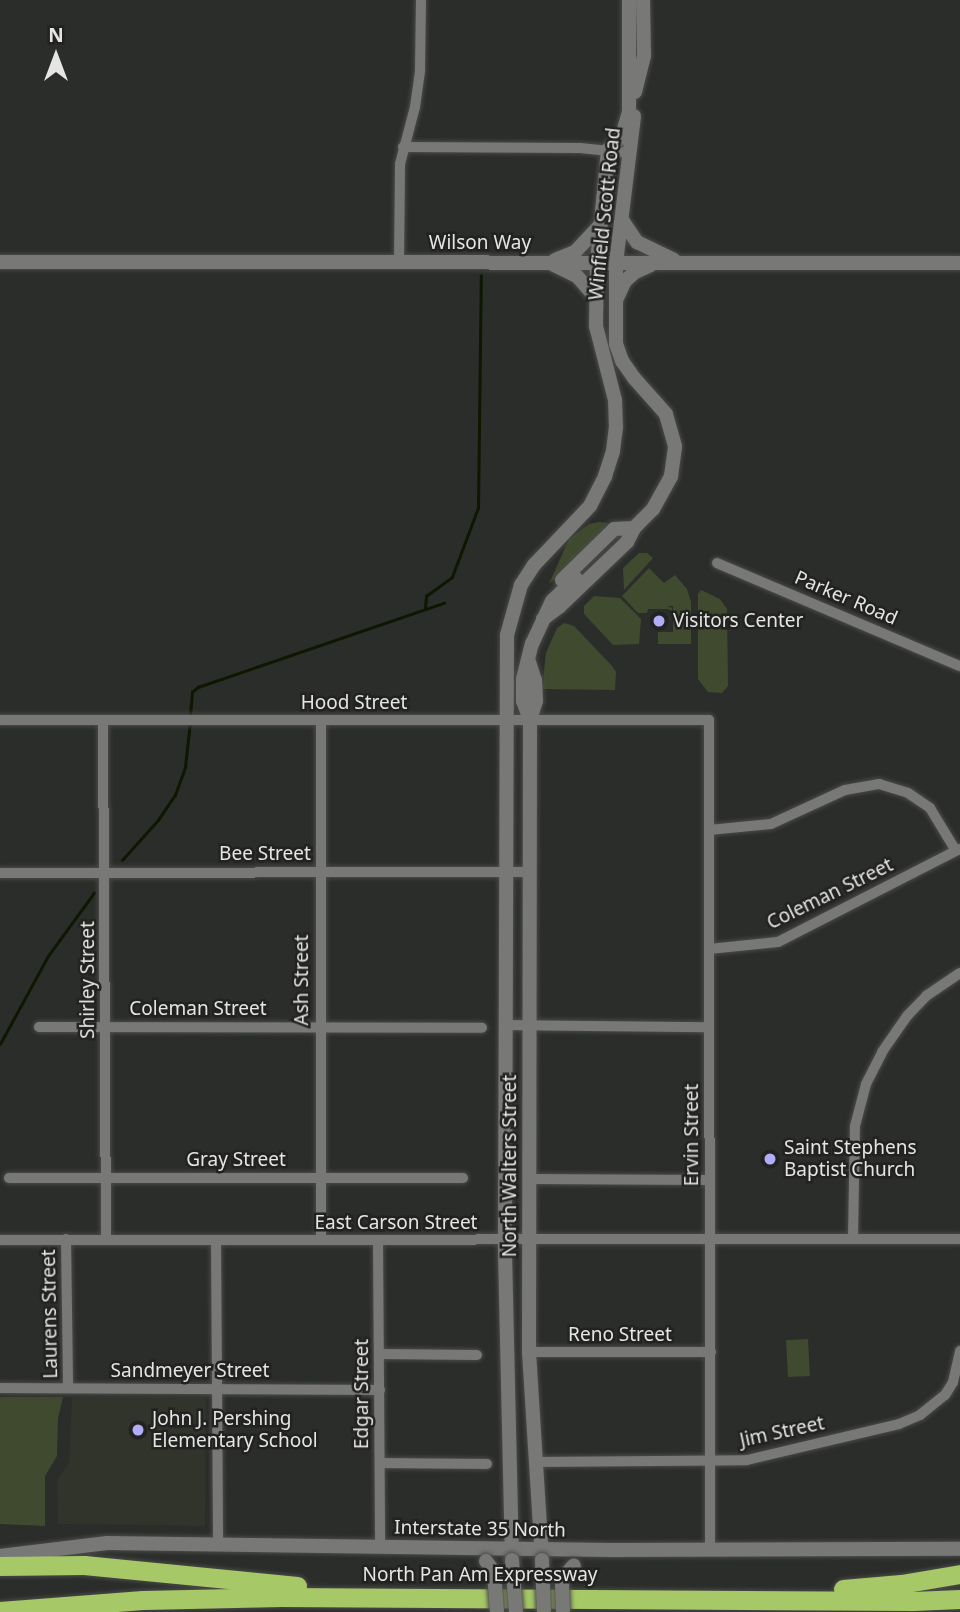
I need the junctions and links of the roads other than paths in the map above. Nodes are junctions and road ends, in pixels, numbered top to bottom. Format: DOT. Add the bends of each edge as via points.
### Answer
graph roads {
  1 [pos="421,0"];
  2 [pos="629,0"];
  3 [pos="643,0"];
  4 [pos="652,0"];
  5 [pos="644,56"];
  6 [pos="403,147"];
  7 [pos="608,150"];
  8 [pos="630,153"];
  9 [pos="622,220"];
  10 [pos="600,225"];
  11 [pos="0,262"];
  12 [pos="399,262"];
  13 [pos="597,262"];
  14 [pos="549,263"];
  15 [pos="616,263"];
  16 [pos="657,263"];
  17 [pos="682,263"];
  18 [pos="960,263"];
  19 [pos="596,298"];
  20 [pos="615,303"];
  21 [pos="717,563"];
  22 [pos="960,666"];
  23 [pos="0,720"];
  24 [pos="103,720"];
  25 [pos="320,720"];
  26 [pos="506,720"];
  27 [pos="530,720"];
  28 [pos="709,720"];
  29 [pos="709,830"];
  30 [pos="958,850"];
  31 [pos="320,872"];
  32 [pos="506,872"];
  33 [pos="530,872"];
  34 [pos="0,873"];
  35 [pos="105,873"];
  36 [pos="709,949"];
  37 [pos="960,973"];
  38 [pos="319,1026"];
  39 [pos="505,1026"];
  40 [pos="530,1026"];
  41 [pos="39,1027"];
  42 [pos="105,1027"];
  43 [pos="482,1027"];
  44 [pos="709,1027"];
  45 [pos="9,1178"];
  46 [pos="106,1178"];
  47 [pos="320,1178"];
  48 [pos="463,1178"];
  49 [pos="530,1179"];
  50 [pos="709,1180"];
  51 [pos="853,1238"];
  52 [pos="66,1239"];
  53 [pos="710,1239"];
  54 [pos="960,1239"];
  55 [pos="0,1240"];
  56 [pos="106,1240"];
  57 [pos="216,1240"];
  58 [pos="320,1240"];
  59 [pos="378,1240"];
  60 [pos="505,1240"];
  61 [pos="529,1240"];
  62 [pos="529,1352"];
  63 [pos="711,1352"];
  64 [pos="960,1352"];
  65 [pos="380,1354"];
  66 [pos="477,1355"];
  67 [pos="960,1360"];
  68 [pos="0,1388"];
  69 [pos="68,1388"];
  70 [pos="218,1389"];
  71 [pos="380,1390"];
  72 [pos="710,1461"];
  73 [pos="536,1462"];
  74 [pos="380,1463"];
  75 [pos="487,1464"];
  76 [pos="218,1543"];
  77 [pos="380,1548"];
  78 [pos="433,1548"];
  79 [pos="960,1549"];
  80 [pos="612,1550"];
  81 [pos="710,1550"];
  82 [pos="541,1554"];
  83 [pos="512,1555"];
  84 [pos="0,1556"];
  85 [pos="0,1566"];
  86 [pos="960,1574"];
  87 [pos="692,1598"];
  88 [pos="960,1599"];
  89 [pos="493,1606"];
  90 [pos="0,1611"];
  91 [pos="516,1612"];
  92 [pos="544,1612"];
  93 [pos="564,1612"];
  1 -- 6 [label="street" via="415,107"];
  2 -- 7 [label="main road" via="629,112 621,136"];
  3 -- 5 [label="main road, Winfield Scott Road"];
  4 -- 5 [label="main road"];
  5 -- 8 [label="main road, Winfield Scott Road" via="636,86"];
  6 -- 7 [label="street"];
  6 -- 12 [label="street"];
  7 -- 8 [label="street"];
  7 -- 10 [label="main road, Winfield Scott Road"];
  8 -- 9 [label="main road, Winfield Scott Road"];
  9 -- 15 [label="main road, Winfield Scott Road"];
  9 -- 17 [label="main road" via="637,242"];
  10 -- 13 [label="main road, Winfield Scott Road"];
  10 -- 14 [label="main road" via="575,252"];
  11 -- 12 [label="main road, Wilson Way"];
  12 -- 14 [label="main road, Wilson Way"];
  13 -- 14 [label="main road, Wilson Way"];
  13 -- 15 [label="main road, Wilson Way"];
  13 -- 19 [label="main road, Winfield Scott Road"];
  14 -- 19 [label="main road" via="577,276"];
  15 -- 16 [label="main road, Wilson Way"];
  15 -- 20 [label="main road, Winfield Scott Road"];
  16 -- 17 [label="main road, Wilson Way"];
  16 -- 20 [label="main road" via="625,281"];
  17 -- 18 [label="main road, Wilson Way"];
  19 -- 26 [label="main road, Winfield Scott Road" via="598,338 615,400 613,451 590,506 534,565 518,595 507,635"];
  20 -- 27 [label="main road, Winfield Scott Road" via="616,344 622,361 666,414 675,446 667,486 653,509 552,601 532,644 523,679 523,701"];
  21 -- 22 [label="street, Parker Road"];
  23 -- 24 [label="street, Hood Street"];
  24 -- 25 [label="street, Hood Street"];
  24 -- 35 [label="street, Shirley Street"];
  25 -- 26 [label="street, Hood Street"];
  25 -- 31 [label="street, Ash Street"];
  26 -- 27 [label="street, Hood Street"];
  26 -- 32 [label="main road, North Walters Street"];
  27 -- 28 [label="street, Hood Street"];
  27 -- 33 [label="main road, North Walters Street"];
  28 -- 29 [label="street, Ervin Street"];
  29 -- 30 [label="street" via="771,824 845,790 880,784 908,793 930,808"];
  29 -- 36 [label="street, Ervin Street"];
  30 -- 36 [label="street, Coleman Street" via="778,942"];
  31 -- 32 [label="street, Bee Street"];
  31 -- 35 [label="street, Bee Street"];
  31 -- 38 [label="street, Ash Street"];
  32 -- 33 [label="street, Bee Street"];
  32 -- 39 [label="main road, North Walters Street"];
  33 -- 40 [label="main road, North Walters Street"];
  34 -- 35 [label="street, Bee Street"];
  35 -- 42 [label="street, Shirley Street"];
  36 -- 44 [label="street, Ervin Street"];
  37 -- 51 [label="street" via="926,996 907,1016 866,1084 855,1126"];
  38 -- 42 [label="street, Coleman Street"];
  38 -- 43 [label="street, Coleman Street"];
  38 -- 47 [label="street, Ash Street"];
  39 -- 40 [label="street"];
  39 -- 60 [label="main road, North Walters Street"];
  40 -- 44 [label="street"];
  40 -- 49 [label="main road, North Walters Street"];
  41 -- 42 [label="street, Coleman Street"];
  42 -- 46 [label="street, Shirley Street"];
  44 -- 50 [label="street, Ervin Street"];
  45 -- 46 [label="street, Gray Street"];
  46 -- 47 [label="street, Gray Street"];
  46 -- 56 [label="street, Shirley Street"];
  47 -- 48 [label="street, Gray Street"];
  47 -- 58 [label="street, Ash Street"];
  49 -- 50 [label="street"];
  49 -- 61 [label="main road, North Walters Street"];
  50 -- 53 [label="street, Ervin Street"];
  51 -- 53 [label="street, East Carson Street"];
  51 -- 54 [label="street, East Carson Street"];
  52 -- 55 [label="street, East Carson Street"];
  52 -- 56 [label="street, East Carson Street"];
  52 -- 69 [label="street, Laurens Street"];
  53 -- 61 [label="street, East Carson Street"];
  53 -- 63 [label="street, Ervin Street"];
  56 -- 57 [label="street, East Carson Street"];
  57 -- 58 [label="street, East Carson Street"];
  57 -- 70 [label="street"];
  58 -- 59 [label="street, East Carson Street"];
  59 -- 60 [label="street, East Carson Street"];
  59 -- 65 [label="street, Edgar Street"];
  60 -- 61 [label="street, East Carson Street"];
  60 -- 83 [label="main road, North Walters Street"];
  61 -- 62 [label="main road, North Walters Street"];
  62 -- 63 [label="street, Reno Street"];
  62 -- 73 [label="main road, North Walters Street"];
  63 -- 72 [label="street, Ervin Street"];
  64 -- 67 [label="street"];
  65 -- 66 [label="street"];
  65 -- 71 [label="street, Edgar Street"];
  67 -- 72 [label="street, Jim Street" via="945,1395 920,1415 768,1456"];
  68 -- 69 [label="street, Sandmeyer Street"];
  69 -- 70 [label="street, Sandmeyer Street"];
  70 -- 71 [label="street, Sandmeyer Street"];
  70 -- 76 [label="street"];
  71 -- 74 [label="street, Edgar Street"];
  72 -- 73 [label="street, Jim Street"];
  72 -- 81 [label="street, Ervin Street"];
  73 -- 82 [label="main road, North Walters Street"];
  74 -- 75 [label="street"];
  74 -- 77 [label="street, Edgar Street"];
  76 -- 77 [label="main road, Interstate 35 North"];
  76 -- 84 [label="main road, Interstate 35 North" via="85,1544"];
  77 -- 78 [label="main road, Interstate 35 North"];
  78 -- 83 [label="main road, Interstate 35 North"];
  78 -- 89 [label="main road, bridge" via="486,1561 494,1572"];
  79 -- 81 [label="main road, Interstate 35 North"];
  80 -- 81 [label="main road, Interstate 35 North"];
  80 -- 82 [label="main road, Interstate 35 North"];
  80 -- 93 [label="main road, bridge" via="574,1565 562,1579"];
  82 -- 83 [label="main road, Interstate 35 North"];
  82 -- 92 [label="main road, North Walters Street, bridge"];
  83 -- 91 [label="main road, North Walters Street, bridge"];
  85 -- 89 [label="highway" via="84,1565"];
  86 -- 87 [label="highway" via="876,1587"];
  87 -- 88 [label="highway, North Pan Am Expressway"];
  87 -- 89 [label="highway, North Pan Am Expressway"];
  89 -- 90 [label="highway, North Pan Am Expressway" via="281,1597 142,1600"];
}
